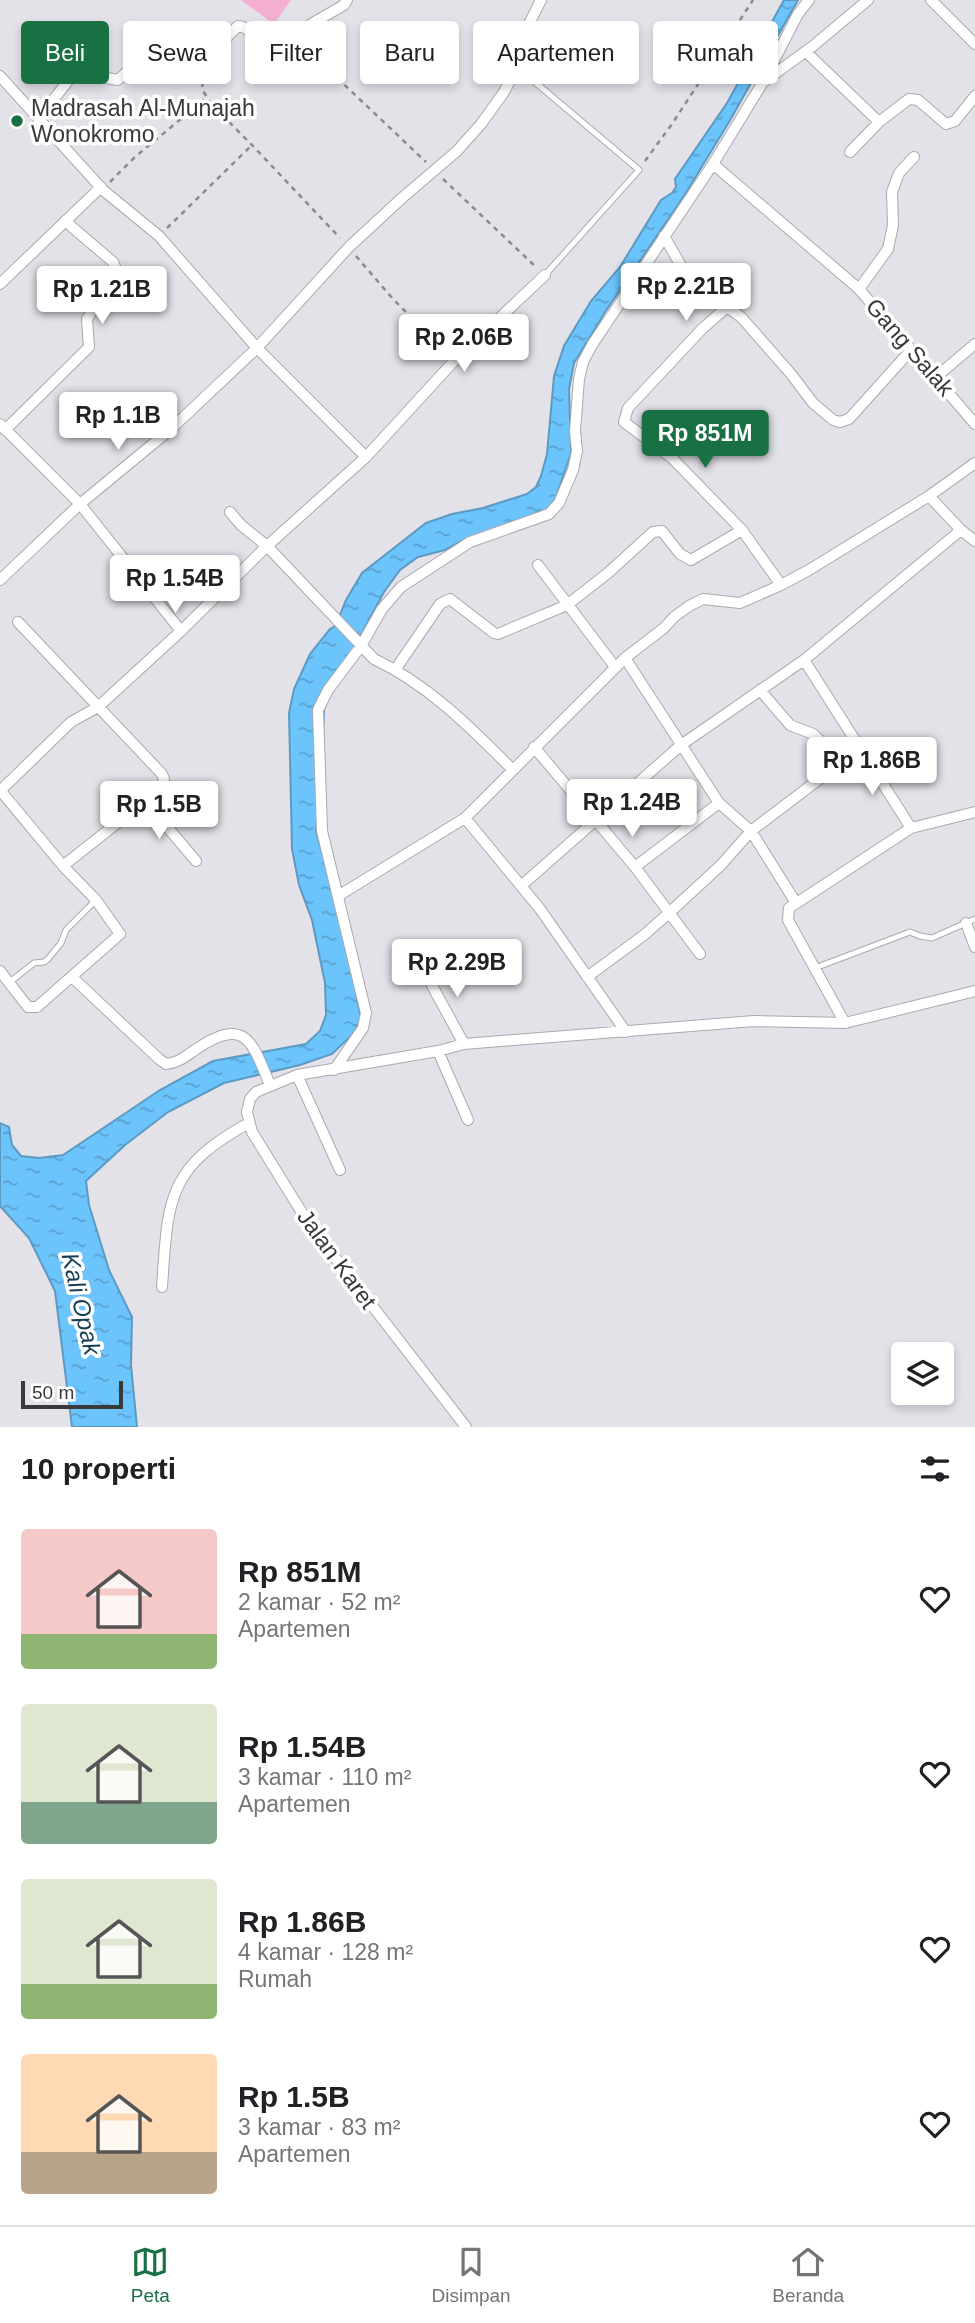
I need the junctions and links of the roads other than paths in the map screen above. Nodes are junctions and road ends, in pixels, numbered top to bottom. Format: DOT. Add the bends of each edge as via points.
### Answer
graph roads {
  1 [pos="541,0"];
  2 [pos="808,0"];
  3 [pos="868,0"];
  4 [pos="931,0"];
  5 [pos="345,2"];
  6 [pos="530,21"];
  7 [pos="975,44"];
  8 [pos="806,52"];
  9 [pos="778,53"];
  10 [pos="778,72"];
  11 [pos="0,76"];
  12 [pos="508,84"];
  13 [pos="537,84"];
  14 [pos="762,84"];
  15 [pos="975,96"];
  16 [pos="39,118"];
  17 [pos="879,122"];
  18 [pos="850,152"];
  19 [pos="914,157"];
  20 [pos="713,164"];
  21 [pos="102,188"];
  22 [pos="65,221"];
  23 [pos="664,236"];
  24 [pos="545,275"];
  25 [pos="0,284"];
  26 [pos="859,289"];
  27 [pos="728,306"];
  28 [pos="975,344"];
  29 [pos="257,348"];
  30 [pos="911,350"];
  31 [pos="936,377"];
  32 [pos="975,424"];
  33 [pos="3,427"];
  34 [pos="366,457"];
  35 [pos="975,463"];
  36 [pos="929,496"];
  37 [pos="80,504"];
  38 [pos="230,512"];
  39 [pos="742,530"];
  40 [pos="961,530"];
  41 [pos="975,541"];
  42 [pos="267,546"];
  43 [pos="538,565"];
  44 [pos="0,580"];
  45 [pos="781,585"];
  46 [pos="567,605"];
  47 [pos="18,622"];
  48 [pos="181,631"];
  49 [pos="358,643"];
  50 [pos="625,658"];
  51 [pos="804,660"];
  52 [pos="615,667"];
  53 [pos="396,670"];
  54 [pos="760,690"];
  55 [pos="98,706"];
  56 [pos="681,745"];
  57 [pos="534,747"];
  58 [pos="859,749"];
  59 [pos="843,762"];
  60 [pos="513,770"];
  61 [pos="0,790"];
  62 [pos="145,801"];
  63 [pos="719,803"];
  64 [pos="975,813"];
  65 [pos="465,818"];
  66 [pos="595,818"];
  67 [pos="911,828"];
  68 [pos="751,831"];
  69 [pos="196,860"];
  70 [pos="63,866"];
  71 [pos="635,867"];
  72 [pos="521,886"];
  73 [pos="338,896"];
  74 [pos="96,900"];
  75 [pos="796,903"];
  76 [pos="669,913"];
  77 [pos="971,921"];
  78 [pos="975,947"];
  79 [pos="700,954"];
  80 [pos="815,968"];
  81 [pos="423,969"];
  82 [pos="0,971"];
  83 [pos="587,977"];
  84 [pos="73,978"];
  85 [pos="10,982"];
  86 [pos="975,991"];
  87 [pos="845,1023"];
  88 [pos="626,1032"];
  89 [pos="464,1044"];
  90 [pos="438,1051"];
  91 [pos="334,1070"];
  92 [pos="297,1075"];
  93 [pos="270,1086"];
  94 [pos="468,1120"];
  95 [pos="249,1123"];
  96 [pos="340,1170"];
  97 [pos="162,1287"];
  98 [pos="466,1427"];
  1 -- 6 [label="street"];
  2 -- 9 [label="street"];
  3 -- 8 [label="street"];
  4 -- 7 [label="street"];
  5 -- 16 [label="street" via="311,24 287,51 238,26 205,61 156,42 118,79 75,72"];
  8 -- 10 [label="street"];
  8 -- 17 [label="street"];
  11 -- 16 [label="street"];
  12 -- 29 [label="street" via="457,151 349,247"];
  13 -- 24 [label="lane" via="639,170"];
  14 -- 20 [label="street"];
  15 -- 17 [label="street" via="951,124 912,99"];
  16 -- 21 [label="street"];
  17 -- 18 [label="street"];
  19 -- 26 [label="street, Gang Salak" via="899,173 891,192 893,225 888,249"];
  20 -- 23 [label="street"];
  20 -- 26 [label="street"];
  21 -- 22 [label="street"];
  21 -- 29 [label="street" via="159,236"];
  22 -- 25 [label="street"];
  22 -- 33 [label="street" via="113,262 117,271 87,319 89,347"];
  23 -- 27 [label="street" via="696,283"];
  23 -- 49 [label="street" via="583,362 576,414 577,452 555,510 470,542 401,587"];
  24 -- 34 [label="street" via="454,361"];
  26 -- 30 [label="street, Gang Salak"];
  27 -- 30 [label="street" via="766,344 813,403 840,422 849,419"];
  27 -- 39 [label="street" via="628,408 624,422 672,458"];
  28 -- 31 [label="street"];
  29 -- 34 [label="street"];
  29 -- 37 [label="street" via="171,429"];
  30 -- 31 [label="street, Gang Salak"];
  31 -- 32 [label="street, Gang Salak"];
  33 -- 37 [label="street"];
  34 -- 42 [label="street"];
  35 -- 36 [label="street"];
  36 -- 40 [label="street"];
  36 -- 45 [label="street"];
  37 -- 44 [label="street"];
  37 -- 48 [label="street"];
  38 -- 42 [label="street"];
  39 -- 45 [label="street"];
  39 -- 46 [label="street" via="691,560 680,554 662,531 653,533"];
  40 -- 41 [label="street"];
  40 -- 51 [label="street"];
  42 -- 48 [label="street"];
  42 -- 49 [label="street"];
  43 -- 46 [label="street"];
  45 -- 50 [label="street" via="740,603 703,599"];
  46 -- 52 [label="street"];
  46 -- 53 [label="street" via="498,634 450,599 445,600"];
  47 -- 55 [label="street"];
  48 -- 55 [label="street"];
  49 -- 53 [label="street" via="374,659"];
  49 -- 73 [label="street" via="318,710 322,831"];
  50 -- 52 [label="street"];
  50 -- 56 [label="street"];
  51 -- 54 [label="street"];
  51 -- 58 [label="street"];
  52 -- 57 [label="street"];
  53 -- 60 [label="street" via="457,714"];
  54 -- 56 [label="street"];
  54 -- 59 [label="street" via="790,725 813,734"];
  55 -- 61 [label="street" via="71,722"];
  55 -- 62 [label="street" via="162,774 162,784"];
  56 -- 63 [label="street"];
  56 -- 66 [label="street"];
  57 -- 60 [label="street"];
  57 -- 66 [label="street"];
  58 -- 59 [label="street"];
  58 -- 67 [label="street"];
  59 -- 68 [label="street"];
  60 -- 65 [label="street"];
  61 -- 70 [label="street"];
  62 -- 69 [label="street"];
  62 -- 70 [label="street"];
  63 -- 68 [label="street"];
  63 -- 71 [label="street"];
  64 -- 67 [label="street"];
  65 -- 72 [label="street"];
  65 -- 73 [label="street"];
  66 -- 71 [label="street"];
  66 -- 72 [label="street"];
  67 -- 75 [label="street"];
  68 -- 75 [label="street"];
  68 -- 76 [label="street"];
  70 -- 74 [label="street"];
  71 -- 76 [label="street"];
  72 -- 83 [label="street"];
  73 -- 91 [label="street" via="366,1013 363,1028"];
  74 -- 84 [label="street" via="120,934"];
  74 -- 85 [label="lane" via="66,930 48,959 34,963"];
  75 -- 80 [label="street" via="787,911 788,920"];
  76 -- 79 [label="street"];
  76 -- 83 [label="street"];
  77 -- 78 [label="street"];
  77 -- 80 [label="lane" via="932,938 910,932"];
  80 -- 87 [label="street"];
  81 -- 89 [label="street"];
  82 -- 85 [label="street"];
  83 -- 88 [label="street"];
  84 -- 85 [label="street" via="32,1008"];
  84 -- 93 [label="street" via="166,1063 223,1035 240,1035 250,1041"];
  86 -- 87 [label="street"];
  87 -- 88 [label="street" via="754,1021"];
  88 -- 89 [label="street"];
  89 -- 90 [label="street"];
  90 -- 91 [label="street"];
  90 -- 94 [label="street"];
  91 -- 92 [label="street"];
  92 -- 93 [label="street"];
  92 -- 96 [label="street"];
  93 -- 95 [label="street" via="250,1099"];
  95 -- 97 [label="street" via="200,1155 181,1180 166,1224"];
  95 -- 98 [label="street, Jalan Karet" via="309,1224"];
}
